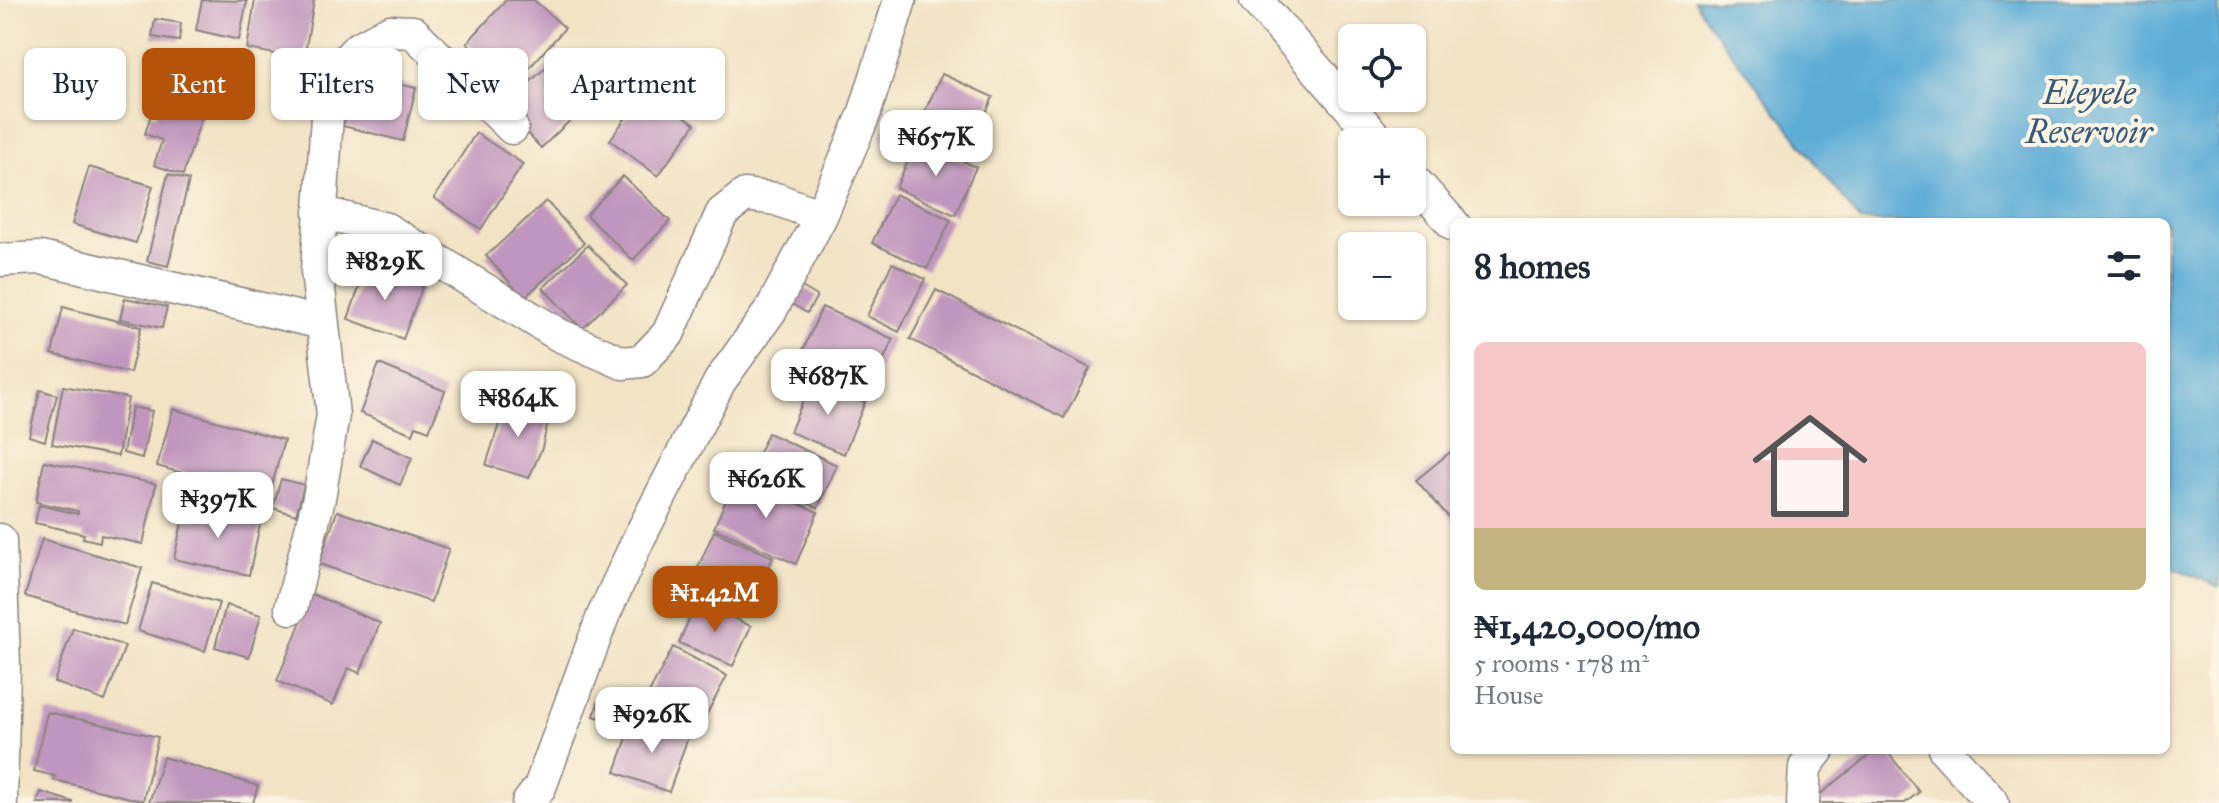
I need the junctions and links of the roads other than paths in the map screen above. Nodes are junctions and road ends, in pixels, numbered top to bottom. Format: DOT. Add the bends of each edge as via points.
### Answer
graph roads {
  1 [pos="900,0"];
  2 [pos="1256,0"];
  3 [pos="512,128"];
  4 [pos="1368,128"];
  5 [pos="1426,194"];
  6 [pos="320,212"];
  7 [pos="821,216"];
  8 [pos="1450,221"];
  9 [pos="0,260"];
  10 [pos="322,323"];
  11 [pos="0,540"];
  12 [pos="291,608"];
  13 [pos="1815,754"];
  14 [pos="1949,754"];
  15 [pos="1,803"];
  16 [pos="528,803"];
  17 [pos="1803,803"];
  18 [pos="1993,803"];
  1 -- 7 [label="street" via="864,115"];
  2 -- 4 [label="street"];
  3 -- 6 [label="street" via="413,32 390,31 357,49 336,71 328,101"];
  5 -- 8 [label="street"];
  6 -- 7 [label="street" via="386,229 559,335 623,363 642,361 668,334 722,213 745,195 776,199"];
  6 -- 10 [label="street" via="317,271"];
  7 -- 16 [label="street" via="771,310 720,381 639,538 603,616 540,787"];
  9 -- 10 [label="street" via="41,258"];
  10 -- 12 [label="street" via="333,415"];
  11 -- 15 [label="street"];
  13 -- 17 [label="street" via="1805,767"];
  14 -- 18 [label="street"];
}
